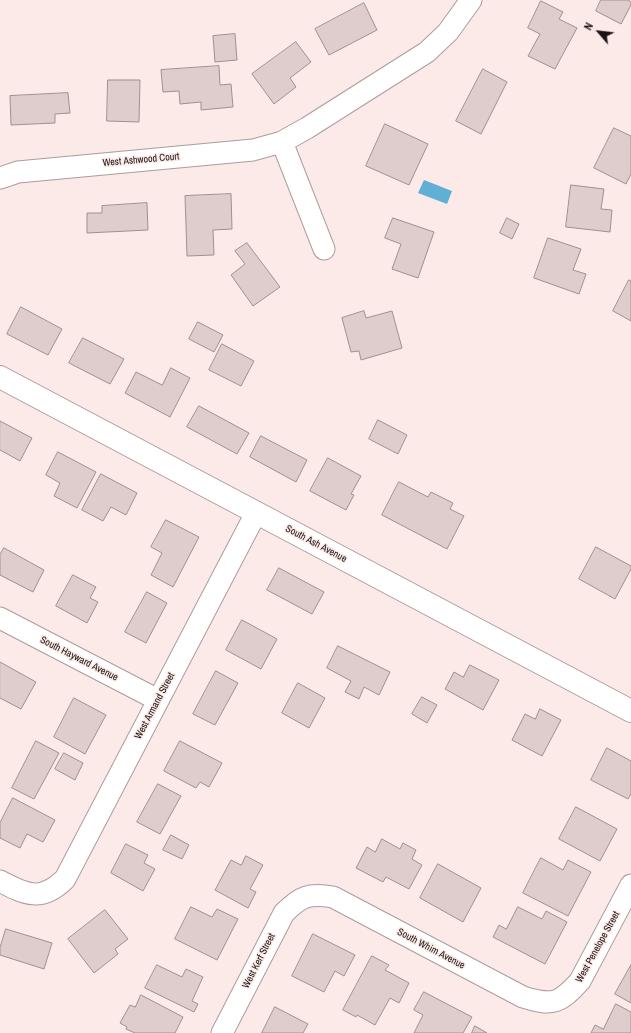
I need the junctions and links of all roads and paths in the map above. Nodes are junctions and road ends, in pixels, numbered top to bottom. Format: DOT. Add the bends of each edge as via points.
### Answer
graph roads {
  1 [pos="471,0"];
  2 [pos="282,142"];
  3 [pos="0,178"];
  4 [pos="324,250"];
  5 [pos="0,377"];
  6 [pos="256,513"];
  7 [pos="0,618"];
  8 [pos="158,700"];
  9 [pos="631,712"];
  10 [pos="0,881"];
  11 [pos="631,885"];
  12 [pos="306,896"];
  13 [pos="556,1002"];
  14 [pos="222,1033"];
  1 -- 2 [label="street, West Ashwood Court" via="448,32 427,52"];
  2 -- 3 [label="street, West Ashwood Court" via="253,150 18,172"];
  2 -- 4 [label="street"];
  5 -- 6 [label="street, South Ash Avenue"];
  6 -- 8 [label="street, West Armand Street"];
  6 -- 9 [label="street, South Ash Avenue"];
  7 -- 8 [label="street, South Hayward Avenue"];
  8 -- 10 [label="street, West Armand Street" via="65,879 46,894 18,891"];
  11 -- 13 [label="street, West Penelope Street" via="580,981"];
  12 -- 13 [label="street, South Whim Avenue" via="333,897 523,997 540,1002"];
  12 -- 14 [label="street, West Kerf Street" via="284,913"];
}
